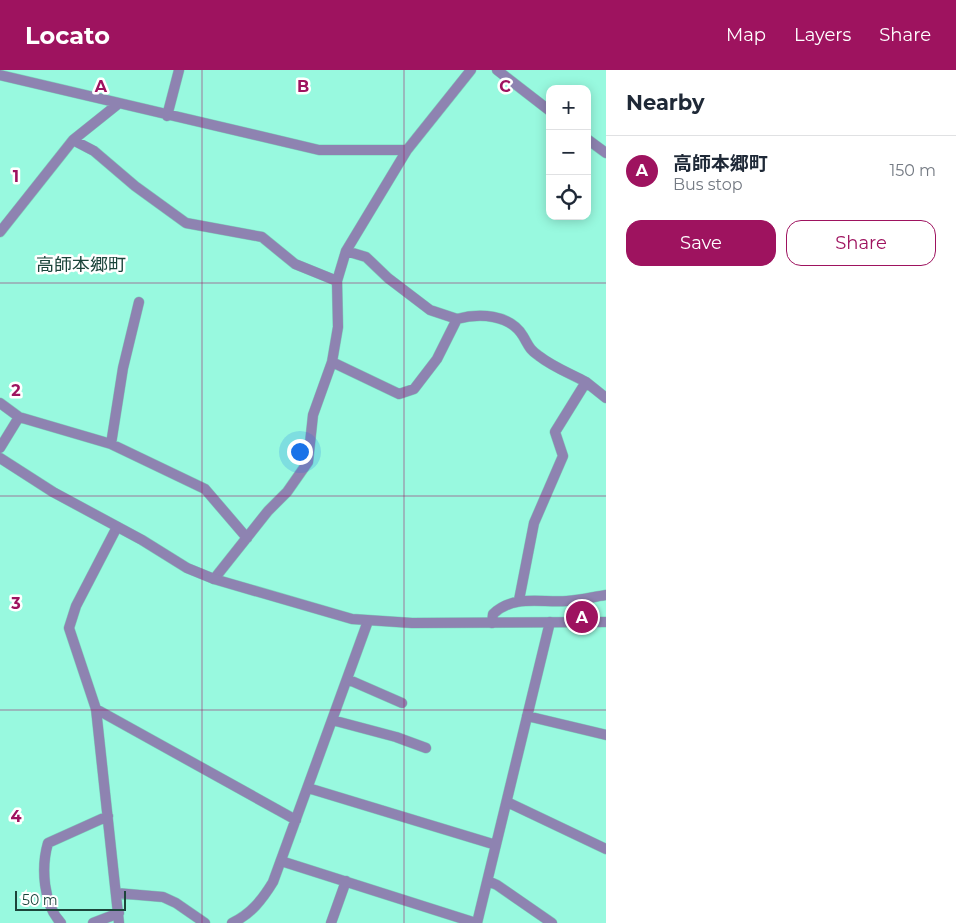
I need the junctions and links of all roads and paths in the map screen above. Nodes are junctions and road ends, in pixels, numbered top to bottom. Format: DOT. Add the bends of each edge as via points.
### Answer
graph roads {
  1 [pos="178,70"];
  2 [pos="471,70"];
  3 [pos="498,70"];
  4 [pos="0,75"];
  5 [pos="118,104"];
  6 [pos="546,108"];
  7 [pos="167,116"];
  8 [pos="73,140"];
  9 [pos="591,142"];
  10 [pos="407,150"];
  11 [pos="606,153"];
  12 [pos="0,232"];
  13 [pos="346,251"];
  14 [pos="337,281"];
  15 [pos="139,302"];
  16 [pos="458,319"];
  17 [pos="332,362"];
  18 [pos="586,382"];
  19 [pos="606,398"];
  20 [pos="0,403"];
  21 [pos="19,417"];
  22 [pos="111,444"];
  23 [pos="0,448"];
  24 [pos="0,458"];
  25 [pos="117,526"];
  26 [pos="247,538"];
  27 [pos="214,578"];
  28 [pos="606,595"];
  29 [pos="519,600"];
  30 [pos="368,621"];
  31 [pos="492,622"];
  32 [pos="550,622"];
  33 [pos="606,622"];
  34 [pos="347,679"];
  35 [pos="402,703"];
  36 [pos="96,709"];
  37 [pos="527,716"];
  38 [pos="332,720"];
  39 [pos="606,735"];
  40 [pos="426,748"];
  41 [pos="308,788"];
  42 [pos="507,802"];
  43 [pos="108,816"];
  44 [pos="296,820"];
  45 [pos="496,845"];
  46 [pos="606,849"];
  47 [pos="281,861"];
  48 [pos="488,881"];
  49 [pos="346,882"];
  50 [pos="116,893"];
  51 [pos="119,918"];
  52 [pos="61,923"];
  53 [pos="93,923"];
  54 [pos="205,923"];
  55 [pos="232,923"];
  56 [pos="331,923"];
  57 [pos="477,923"];
  58 [pos="552,923"];
  1 -- 7 [label="street"];
  2 -- 10 [label="street"];
  3 -- 6 [label="street"];
  4 -- 5 [label="street"];
  5 -- 7 [label="street"];
  5 -- 8 [label="street"];
  7 -- 10 [label="street" via="320,150"];
  8 -- 12 [label="street"];
  8 -- 14 [label="street" via="94,151 186,223 262,238 295,264"];
  9 -- 11 [label="street"];
  10 -- 13 [label="street"];
  13 -- 14 [label="street"];
  13 -- 16 [label="street" via="366,258 430,310"];
  14 -- 17 [label="street" via="338,327"];
  15 -- 22 [label="street" via="122,368"];
  16 -- 17 [label="street" via="437,359 414,389 399,394"];
  16 -- 18 [label="street" via="475,314 501,319 515,327 526,346 541,358"];
  17 -- 26 [label="street" via="313,415 308,462"];
  18 -- 19 [label="street"];
  18 -- 29 [label="street" via="555,432 564,456 534,522"];
  20 -- 21 [label="street"];
  21 -- 22 [label="street"];
  21 -- 23 [label="street"];
  22 -- 26 [label="street" via="204,490"];
  24 -- 25 [label="street" via="53,492"];
  25 -- 27 [label="street" via="187,568"];
  25 -- 36 [label="street" via="76,606 69,628"];
  26 -- 27 [label="street"];
  27 -- 30 [label="street"];
  28 -- 29 [label="street" via="567,601"];
  29 -- 31 [label="street" via="501,606 493,614"];
  30 -- 31 [label="street"];
  30 -- 34 [label="street"];
  31 -- 32 [label="street"];
  32 -- 33 [label="street"];
  32 -- 37 [label="street"];
  34 -- 35 [label="street"];
  34 -- 38 [label="street"];
  36 -- 43 [label="street"];
  36 -- 44 [label="street"];
  37 -- 39 [label="street"];
  37 -- 42 [label="street"];
  38 -- 40 [label="street"];
  38 -- 41 [label="street"];
  41 -- 44 [label="street"];
  41 -- 45 [label="street"];
  42 -- 45 [label="street"];
  42 -- 46 [label="street"];
  43 -- 50 [label="street"];
  43 -- 52 [label="street" via="48,843 45,854 47,900"];
  44 -- 47 [label="street"];
  45 -- 48 [label="street"];
  47 -- 49 [label="street"];
  47 -- 55 [label="street" via="263,899 245,917"];
  48 -- 57 [label="street"];
  48 -- 58 [label="street"];
  49 -- 56 [label="street"];
  49 -- 57 [label="street"];
  50 -- 51 [label="street"];
  50 -- 54 [label="street" via="163,897"];
  51 -- 53 [label="street"];
}
